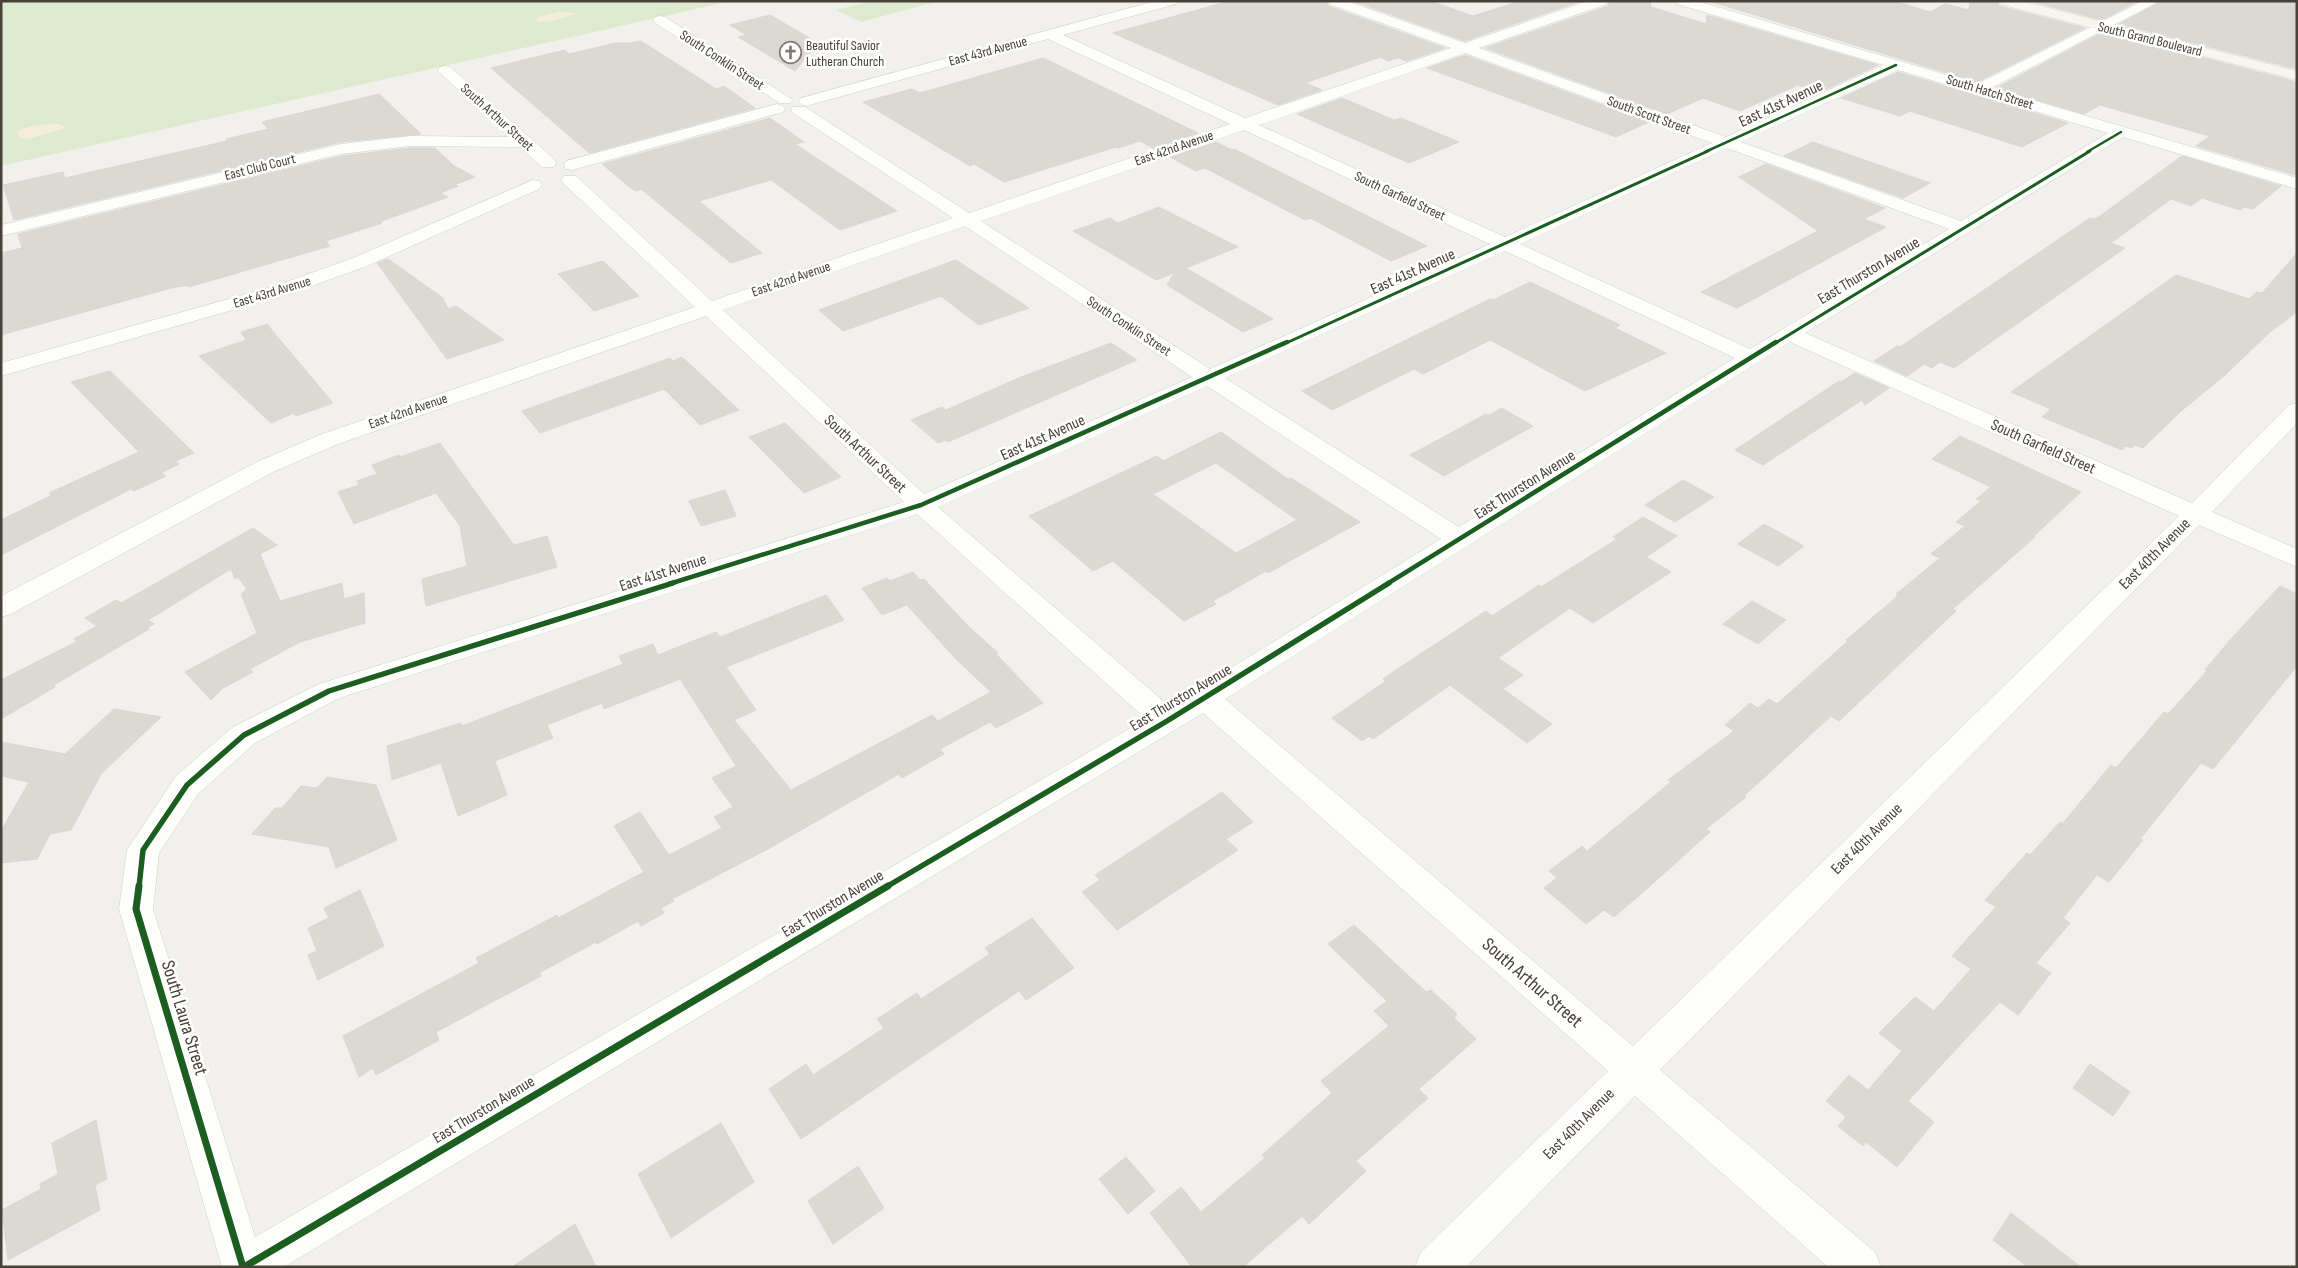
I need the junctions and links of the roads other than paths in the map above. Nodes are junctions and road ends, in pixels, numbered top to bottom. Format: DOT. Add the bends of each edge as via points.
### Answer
graph roads {
  1 [pos="1171,1"];
  2 [pos="1334,1"];
  3 [pos="1602,1"];
  4 [pos="1682,1"];
  5 [pos="1720,1"];
  6 [pos="2004,1"];
  7 [pos="2154,1"];
  8 [pos="1702,7"];
  9 [pos="660,20"];
  10 [pos="2104,27"];
  11 [pos="1049,34"];
  12 [pos="1465,49"];
  13 [pos="1896,65"];
  14 [pos="446,70"];
  15 [pos="2297,76"];
  16 [pos="1978,89"];
  17 [pos="792,105"];
  18 [pos="1244,124"];
  19 [pos="2121,132"];
  20 [pos="524,142"];
  21 [pos="1726,143"];
  22 [pos="548,164"];
  23 [pos="556,181"];
  24 [pos="2297,184"];
  25 [pos="965,220"];
  26 [pos="1963,228"];
  27 [pos="1,231"];
  28 [pos="1505,244"];
  29 [pos="707,308"];
  30 [pos="1789,334"];
  31 [pos="1752,358"];
  32 [pos="1,370"];
  33 [pos="1208,378"];
  34 [pos="2297,410"];
  35 [pos="921,504"];
  36 [pos="2196,514"];
  37 [pos="1461,540"];
  38 [pos="2297,559"];
  39 [pos="1,608"];
  40 [pos="1205,698"];
  41 [pos="1167,722"];
  42 [pos="187,785"];
  43 [pos="1633,1070"];
  44 [pos="243,1267"];
  45 [pos="1436,1267"];
  46 [pos="1860,1267"];
  1 -- 11 [label="street, East 43rd Avenue"];
  2 -- 12 [label="street, South Scott Street"];
  3 -- 12 [label="street, East 42nd Avenue"];
  4 -- 8 [label="street, South Hatch Street"];
  5 -- 8 [label="street"];
  6 -- 10 [label="main road, South Grand Boulevard"];
  7 -- 10 [label="street"];
  8 -- 13 [label="street, South Hatch Street"];
  9 -- 17 [label="street, South Conklin Street"];
  10 -- 15 [label="main road, South Grand Boulevard"];
  10 -- 16 [label="street"];
  11 -- 17 [label="street, East 43rd Avenue"];
  11 -- 18 [label="street, South Garfield Street"];
  12 -- 18 [label="street, East 42nd Avenue"];
  12 -- 21 [label="street, South Scott Street"];
  13 -- 16 [label="street, South Hatch Street"];
  13 -- 21 [label="street, East 41st Avenue"];
  14 -- 20 [label="street, South Arthur Street"];
  16 -- 19 [label="street, South Hatch Street"];
  17 -- 23 [label="street, East 43rd Avenue"];
  17 -- 25 [label="street, South Conklin Street"];
  18 -- 25 [label="street, East 42nd Avenue"];
  18 -- 28 [label="street, South Garfield Street"];
  19 -- 24 [label="street, South Hatch Street"];
  19 -- 26 [label="street, East Thurston Avenue"];
  20 -- 22 [label="street, South Arthur Street"];
  20 -- 27 [label="street, East Club Court" via="410,141 341,149"];
  21 -- 26 [label="street, South Scott Street"];
  21 -- 28 [label="street, East 41st Avenue"];
  22 -- 23 [label="street" via="566,162"];
  22 -- 23 [label="street" via="533,180"];
  23 -- 29 [label="street, South Arthur Street"];
  23 -- 32 [label="street, East 43rd Avenue" via="360,262 285,289"];
  25 -- 29 [label="street, East 42nd Avenue"];
  25 -- 33 [label="street, South Conklin Street"];
  26 -- 30 [label="street, East Thurston Avenue"];
  28 -- 31 [label="street, South Garfield Street"];
  28 -- 33 [label="street, East 41st Avenue"];
  29 -- 35 [label="street, South Arthur Street"];
  29 -- 39 [label="street, East 42nd Avenue" via="330,439 265,467"];
  30 -- 31 [label="street, East Thurston Avenue"];
  30 -- 36 [label="street, South Garfield Street"];
  31 -- 37 [label="street, East Thurston Avenue"];
  33 -- 35 [label="street, East 41st Avenue"];
  33 -- 37 [label="street, South Conklin Street"];
  34 -- 36 [label="street, East 40th Avenue"];
  35 -- 41 [label="street, South Arthur Street"];
  35 -- 42 [label="street, East 41st Avenue" via="328,691 244,735"];
  36 -- 38 [label="street, South Garfield Street"];
  36 -- 43 [label="street, East 40th Avenue"];
  37 -- 40 [label="street, East Thurston Avenue"];
  40 -- 41 [label="street, East Thurston Avenue"];
  40 -- 43 [label="street, South Arthur Street"];
  41 -- 44 [label="street, East Thurston Avenue"];
  42 -- 44 [label="street, South Laura Street" via="143,850 136,909"];
  43 -- 45 [label="street, East 40th Avenue"];
  43 -- 46 [label="street, South Arthur Street"];
}
